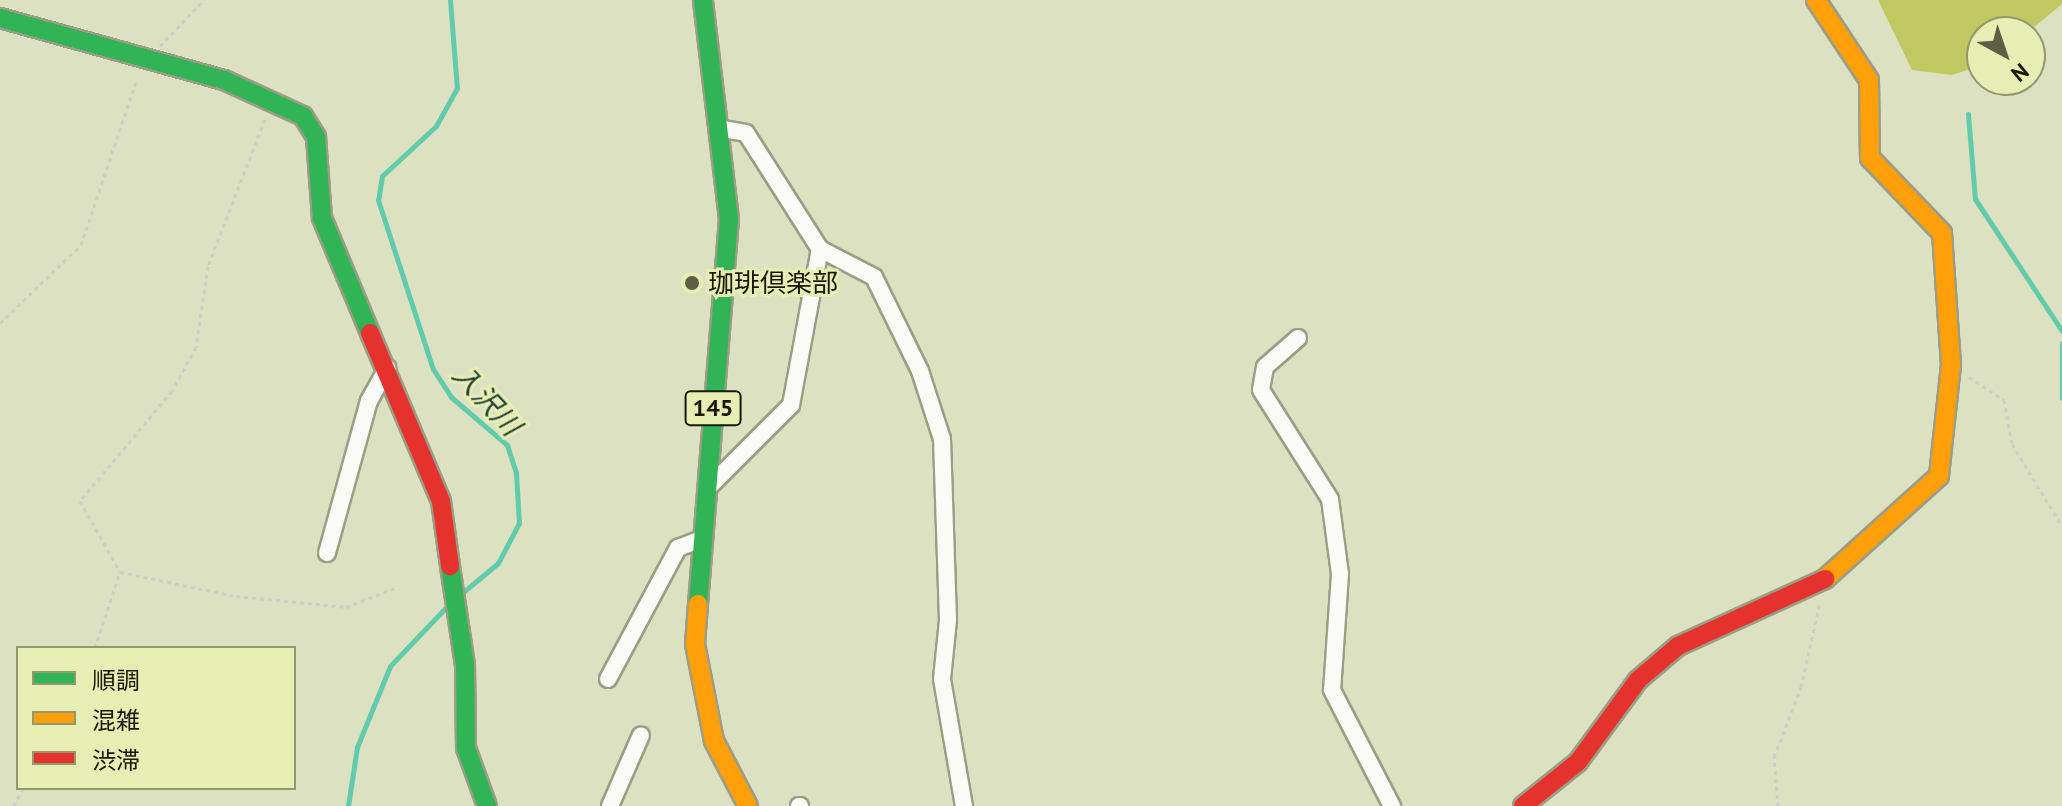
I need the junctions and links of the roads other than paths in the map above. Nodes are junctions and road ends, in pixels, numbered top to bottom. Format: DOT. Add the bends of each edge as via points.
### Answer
graph roads {
  1 [pos="703,0"];
  2 [pos="1816,0"];
  3 [pos="0,18"];
  4 [pos="723,129"];
  5 [pos="820,249"];
  6 [pos="1298,338"];
  7 [pos="387,368"];
  8 [pos="707,489"];
  9 [pos="702,539"];
  10 [pos="327,553"];
  11 [pos="608,679"];
  12 [pos="641,735"];
  13 [pos="742,802"];
  14 [pos="487,806"];
  15 [pos="610,806"];
  16 [pos="964,806"];
  17 [pos="1392,806"];
  18 [pos="1523,806"];
  1 -- 4 [label="main road, 145"];
  2 -- 18 [label="main road" via="1869,80 1870,158 1942,233 1951,365 1934,486 1825,579 1678,646 1638,680 1578,762"];
  3 -- 7 [label="main road" via="273,99 303,116 316,137 322,218"];
  4 -- 5 [label="street" via="746,133"];
  4 -- 8 [label="main road, 145" via="729,219"];
  5 -- 8 [label="street" via="791,405"];
  5 -- 16 [label="street" via="874,277 920,371 942,439 948,620 942,679"];
  6 -- 17 [label="street" via="1265,367 1261,390 1330,499 1340,574 1332,690"];
  7 -- 10 [label="street" via="369,401"];
  7 -- 14 [label="main road" via="441,501 458,609 466,748"];
  8 -- 9 [label="main road, 145"];
  9 -- 11 [label="street" via="678,548"];
  9 -- 13 [label="main road, 145" via="694,611 698,680 714,741"];
  12 -- 15 [label="street"];
}
